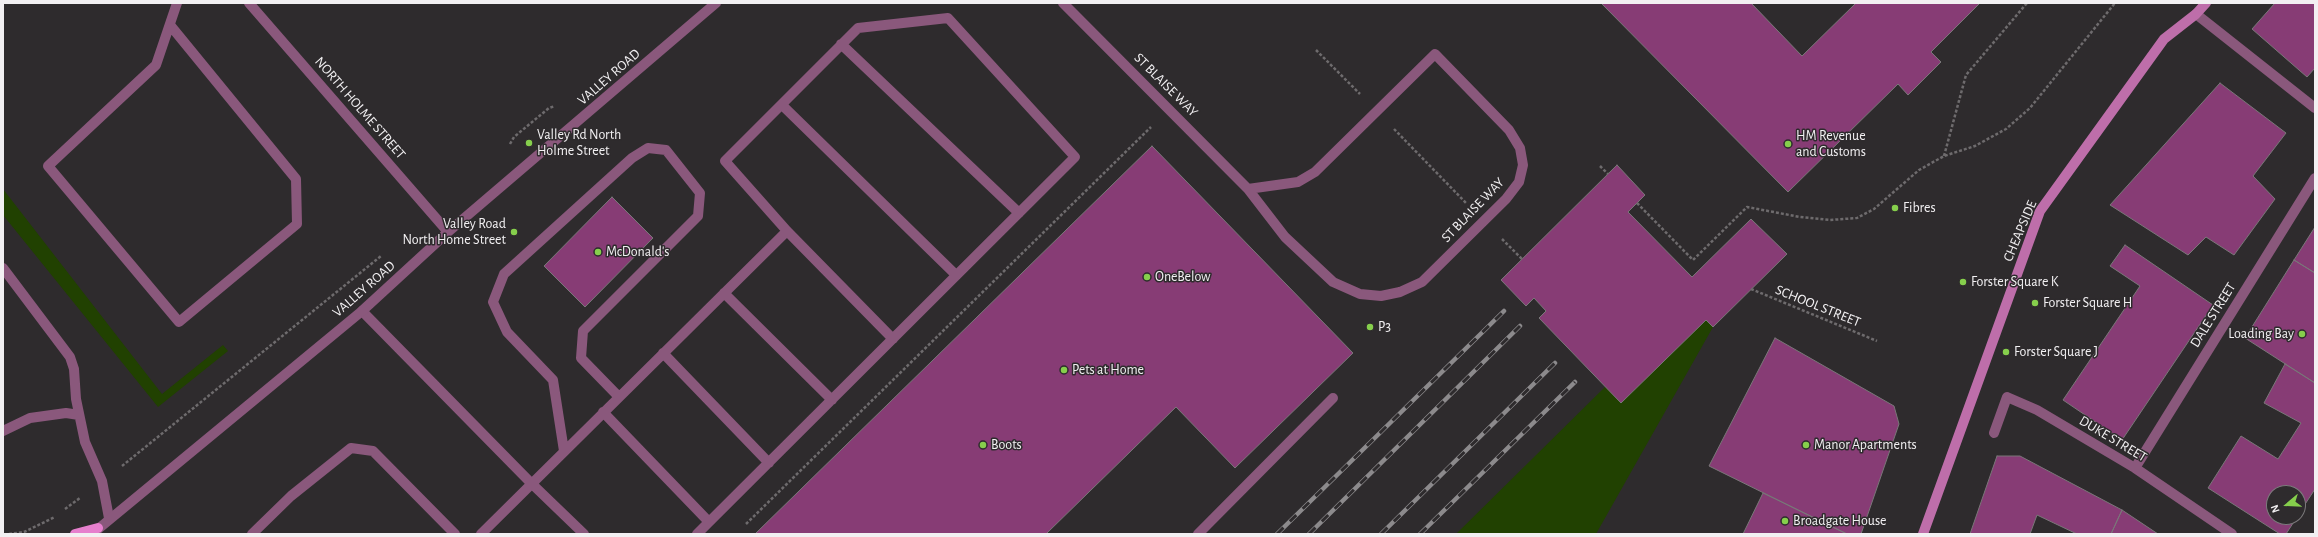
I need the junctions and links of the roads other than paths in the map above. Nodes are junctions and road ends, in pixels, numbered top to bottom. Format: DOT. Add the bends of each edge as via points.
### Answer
graph roads {
  1 [pos="177,3"];
  2 [pos="249,3"];
  3 [pos="716,3"];
  4 [pos="1063,3"];
  5 [pos="2206,3"];
  6 [pos="2196,14"];
  7 [pos="170,25"];
  8 [pos="841,44"];
  9 [pos="782,105"];
  10 [pos="2315,108"];
  11 [pos="2315,178"];
  12 [pos="1248,189"];
  13 [pos="1019,213"];
  14 [pos="448,232"];
  15 [pos="787,232"];
  16 [pos="3,268"];
  17 [pos="956,275"];
  18 [pos="724,293"];
  19 [pos="362,311"];
  20 [pos="893,339"];
  21 [pos="663,353"];
  22 [pos="619,397"];
  23 [pos="1333,398"];
  24 [pos="832,400"];
  25 [pos="603,412"];
  26 [pos="79,415"];
  27 [pos="3,431"];
  28 [pos="1994,433"];
  29 [pos="564,451"];
  30 [pos="769,463"];
  31 [pos="2135,468"];
  32 [pos="531,483"];
  33 [pos="109,518"];
  34 [pos="709,522"];
  35 [pos="95,531"];
  36 [pos="75,534"];
  37 [pos="87,534"];
  38 [pos="252,534"];
  39 [pos="455,534"];
  40 [pos="481,534"];
  41 [pos="584,534"];
  42 [pos="697,534"];
  43 [pos="1198,534"];
  44 [pos="1923,534"];
  45 [pos="2232,534"];
  1 -- 7 [label="street"];
  2 -- 14 [label="street, NORTH HOLME STREET"];
  3 -- 14 [label="street, VALLEY ROAD"];
  4 -- 12 [label="street, ST BLAISE WAY"];
  5 -- 6 [label="street, CHEAPSIDE"];
  6 -- 10 [label="street"];
  6 -- 44 [label="street, CHEAPSIDE" via="2164,39 2040,211"];
  7 -- 7 [label="street" via="296,178 296,224 180,322 48,166 156,65"];
  8 -- 9 [label="street"];
  8 -- 13 [label="street"];
  8 -- 13 [label="street" via="858,28 948,18 1075,157"];
  9 -- 15 [label="street" via="725,161"];
  9 -- 17 [label="street"];
  11 -- 31 [label="street, DALE STREET"];
  12 -- 12 [label="street, ST BLAISE WAY" via="1298,182 1315,172 1435,54 1509,130 1520,148 1523,165 1519,182 1484,221 1422,282 1400,292 1382,296 1360,294 1334,282 1285,237"];
  13 -- 17 [label="street"];
  14 -- 19 [label="street, VALLEY ROAD"];
  15 -- 18 [label="street"];
  15 -- 20 [label="street"];
  16 -- 26 [label="street" via="70,357 74,369"];
  17 -- 20 [label="street"];
  18 -- 21 [label="street"];
  18 -- 24 [label="street"];
  19 -- 32 [label="street"];
  19 -- 33 [label="street, VALLEY ROAD"];
  20 -- 24 [label="street"];
  21 -- 22 [label="street"];
  21 -- 30 [label="street"];
  22 -- 25 [label="street"];
  22 -- 29 [label="street" via="581,358 583,331 698,216 700,193 666,150 648,148 632,158 504,274 493,302 507,332 553,380"];
  23 -- 43 [label="street"];
  24 -- 30 [label="street"];
  25 -- 29 [label="street"];
  25 -- 34 [label="street"];
  26 -- 27 [label="street" via="66,413 30,418"];
  26 -- 33 [label="street" via="85,442 102,482"];
  28 -- 31 [label="street, DUKE STREET" via="2007,397 2037,410"];
  29 -- 32 [label="street"];
  30 -- 34 [label="street"];
  31 -- 45 [label="street, DUKE STREET"];
  32 -- 40 [label="street"];
  32 -- 41 [label="street"];
  33 -- 35 [label="street, VALLEY ROAD"];
  34 -- 42 [label="street"];
  35 -- 36 [label="main road"];
  35 -- 37 [label="street, VALLEY ROAD"];
  38 -- 39 [label="street" via="291,496 351,448 373,451"];
}
